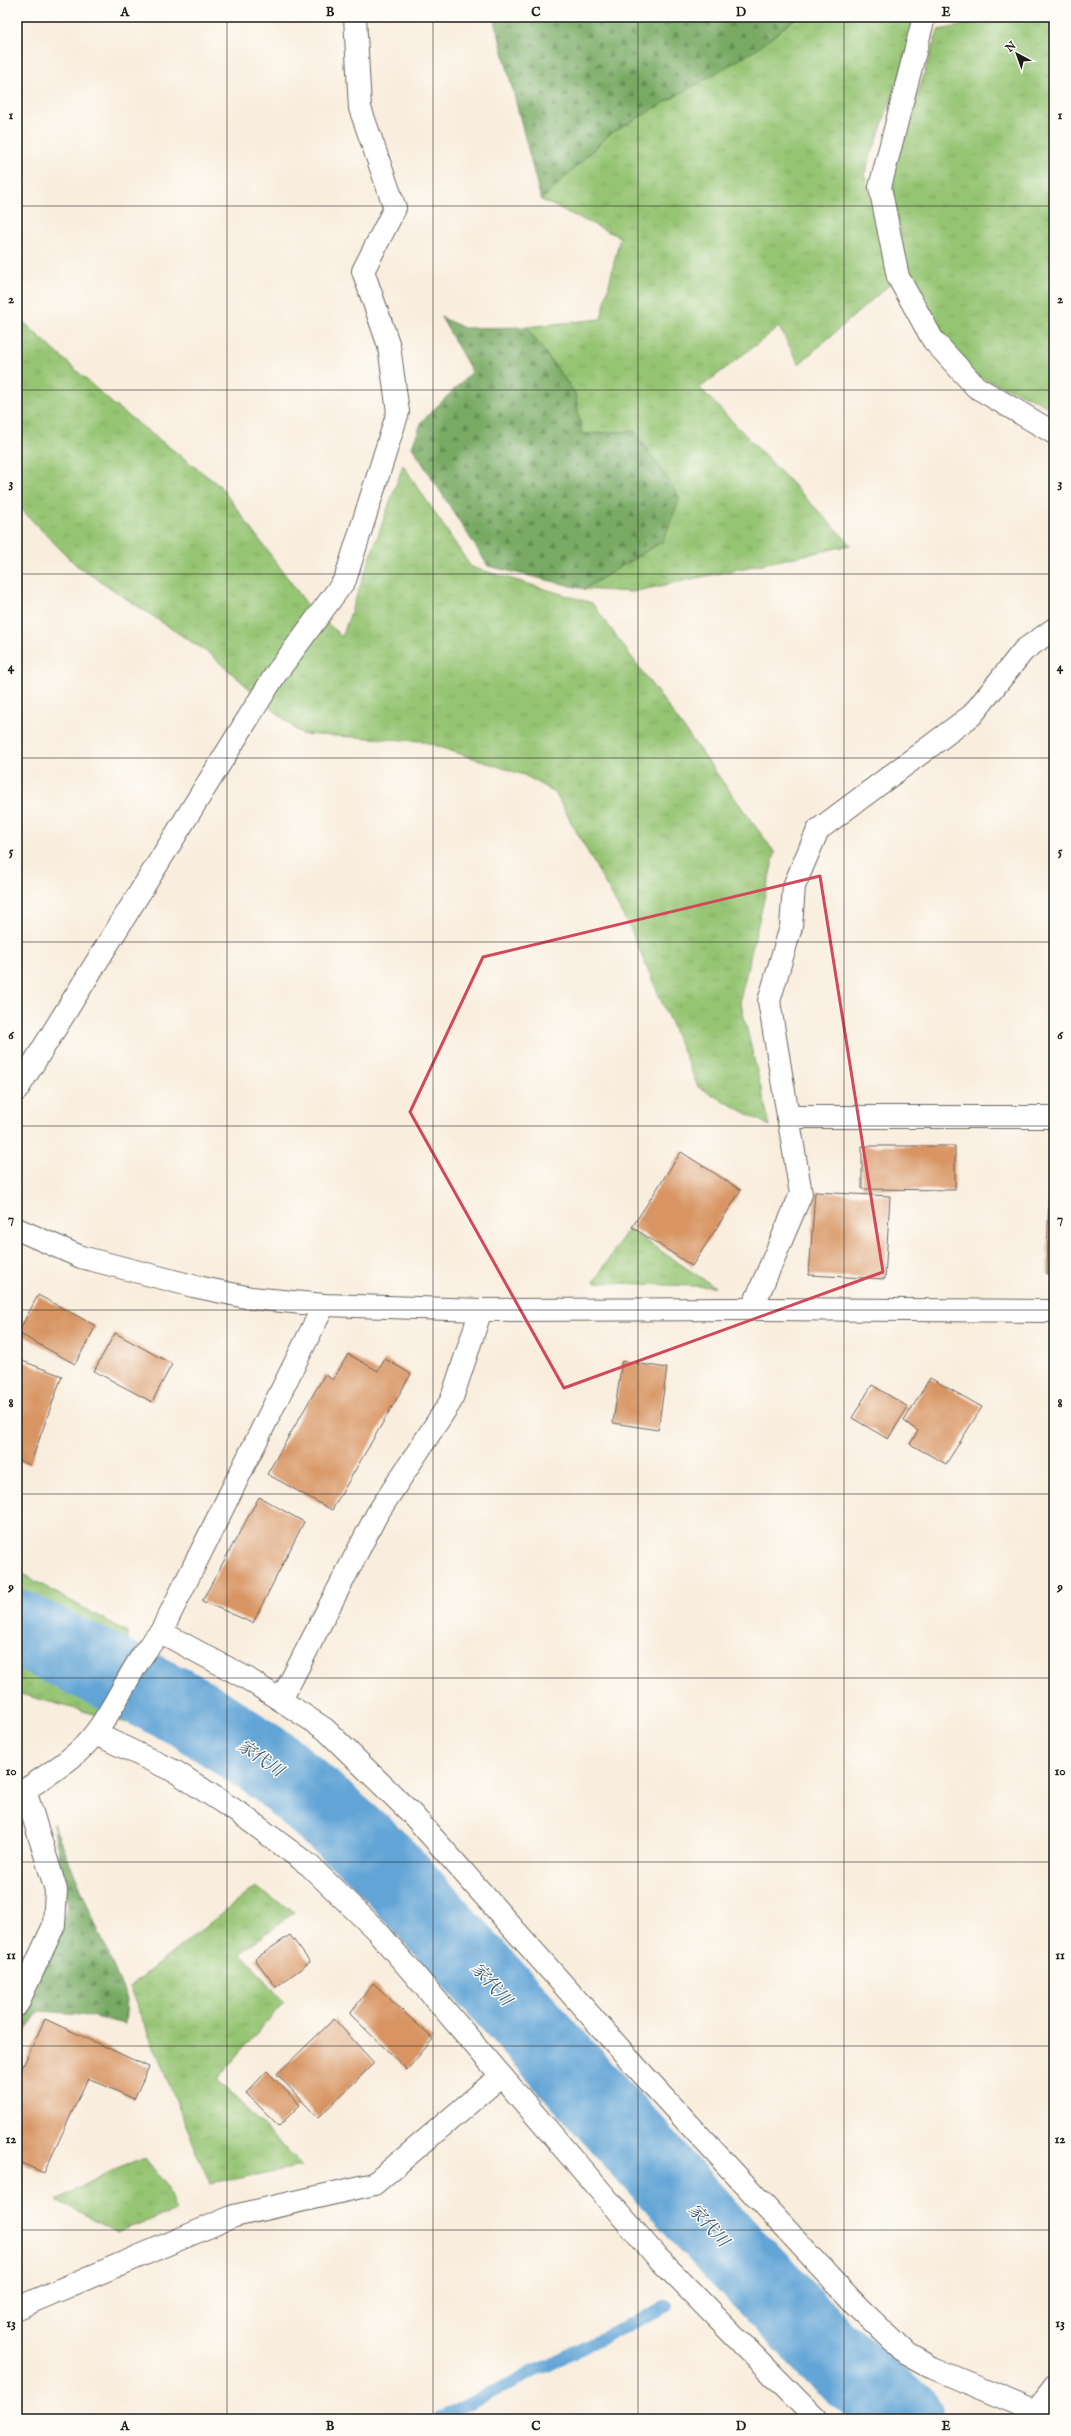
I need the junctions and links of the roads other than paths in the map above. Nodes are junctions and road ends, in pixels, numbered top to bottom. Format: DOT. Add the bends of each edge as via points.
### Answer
graph roads {
  1 [pos="355,17"];
  2 [pos="924,17"];
  3 [pos="1054,433"];
  4 [pos="1054,629"];
  5 [pos="17,1090"];
  6 [pos="788,1117"];
  7 [pos="1054,1117"];
  8 [pos="17,1229"];
  9 [pos="324,1305"];
  10 [pos="752,1309"];
  11 [pos="482,1310"];
  12 [pos="1054,1311"];
  13 [pos="154,1640"];
  14 [pos="281,1700"];
  15 [pos="96,1734"];
  16 [pos="21,1790"];
  17 [pos="17,2005"];
  18 [pos="501,2076"];
  19 [pos="17,2308"];
  20 [pos="1054,2388"];
  21 [pos="1045,2415"];
  22 [pos="816,2419"];
  1 -- 5 [label="street" via="360,108 396,208 363,271 389,346 398,412 377,486 345,580 275,675"];
  2 -- 3 [label="street" via="880,187 898,277 933,340 976,387"];
  4 -- 6 [label="street" via="1024,650 972,715 818,830 794,886 791,927 768,1001"];
  6 -- 7 [label="street"];
  6 -- 10 [label="street" via="801,1194"];
  8 -- 9 [label="street" via="81,1257 193,1286 251,1298"];
  9 -- 11 [label="street"];
  9 -- 13 [label="street"];
  10 -- 11 [label="street"];
  10 -- 12 [label="street"];
  11 -- 14 [label="street" via="451,1400 376,1514"];
  13 -- 14 [label="street" via="248,1678"];
  13 -- 15 [label="street"];
  14 -- 21 [label="street" via="326,1729 411,1813 637,2068 858,2307 907,2354 932,2368"];
  15 -- 16 [label="street" via="69,1760"];
  15 -- 18 [label="street" via="176,1772 242,1815 310,1866 377,1931"];
  16 -- 17 [label="street" via="56,1890 54,1925"];
  18 -- 19 [label="street" via="374,2184 234,2216"];
  18 -- 22 [label="street" via="657,2257"];
  20 -- 21 [label="street"];
}
